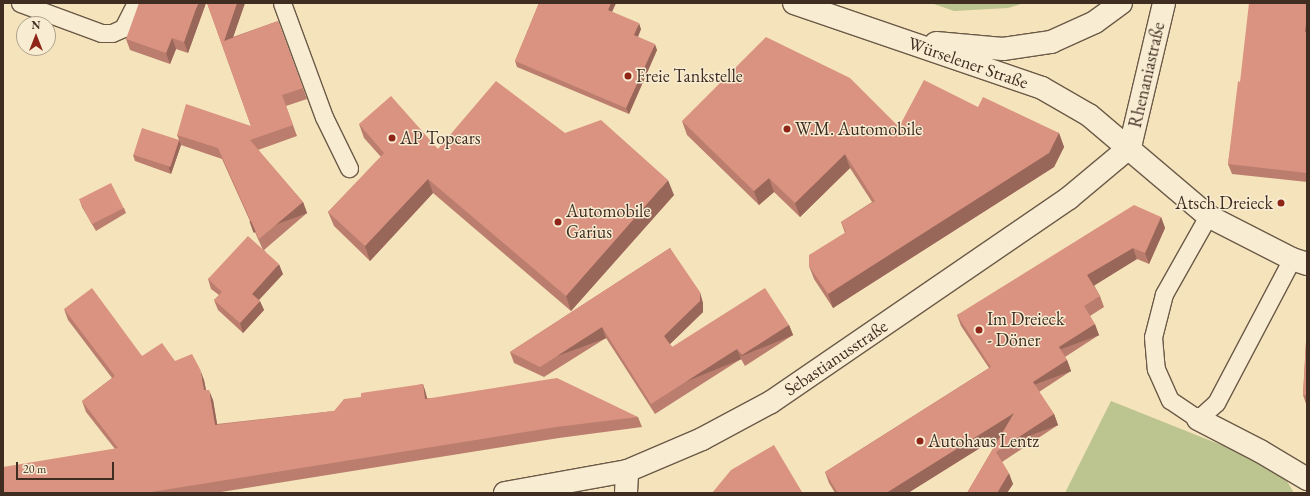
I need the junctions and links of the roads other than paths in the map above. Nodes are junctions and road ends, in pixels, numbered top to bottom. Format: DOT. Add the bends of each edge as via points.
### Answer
graph roads {
  1 [pos="20,3"];
  2 [pos="136,3"];
  3 [pos="282,3"];
  4 [pos="794,3"];
  5 [pos="1121,3"];
  6 [pos="1164,3"];
  7 [pos="904,41"];
  8 [pos="1130,147"];
  9 [pos="349,168"];
  10 [pos="1208,216"];
  11 [pos="1300,262"];
  12 [pos="1198,419"];
  13 [pos="626,471"];
  14 [pos="1307,479"];
  15 [pos="505,493"];
  16 [pos="626,493"];
  1 -- 2 [label="lane" via="100,33 112,33 123,28"];
  3 -- 9 [label="lane" via="324,116"];
  4 -- 7 [label="main road, Würselener Straße"];
  5 -- 7 [label="main road" via="1075,33 1051,42 1029,46 1003,49"];
  6 -- 8 [label="main road, Rhenaniastraße"];
  7 -- 8 [label="main road, Würselener Straße" via="1042,88 1089,115"];
  8 -- 10 [label="main road, Würselener Straße"];
  8 -- 13 [label="main road, Sebastianusstraße" via="1069,198 771,402 702,439"];
  10 -- 11 [label="main road, Würselener Straße"];
  10 -- 12 [label="lane" via="1164,294 1153,337 1156,369 1170,400"];
  11 -- 12 [label="lane" via="1216,403"];
  12 -- 14 [label="main road"];
  13 -- 15 [label="main road, Sebastianusstraße" via="544,488"];
  13 -- 16 [label="main road"];
}
